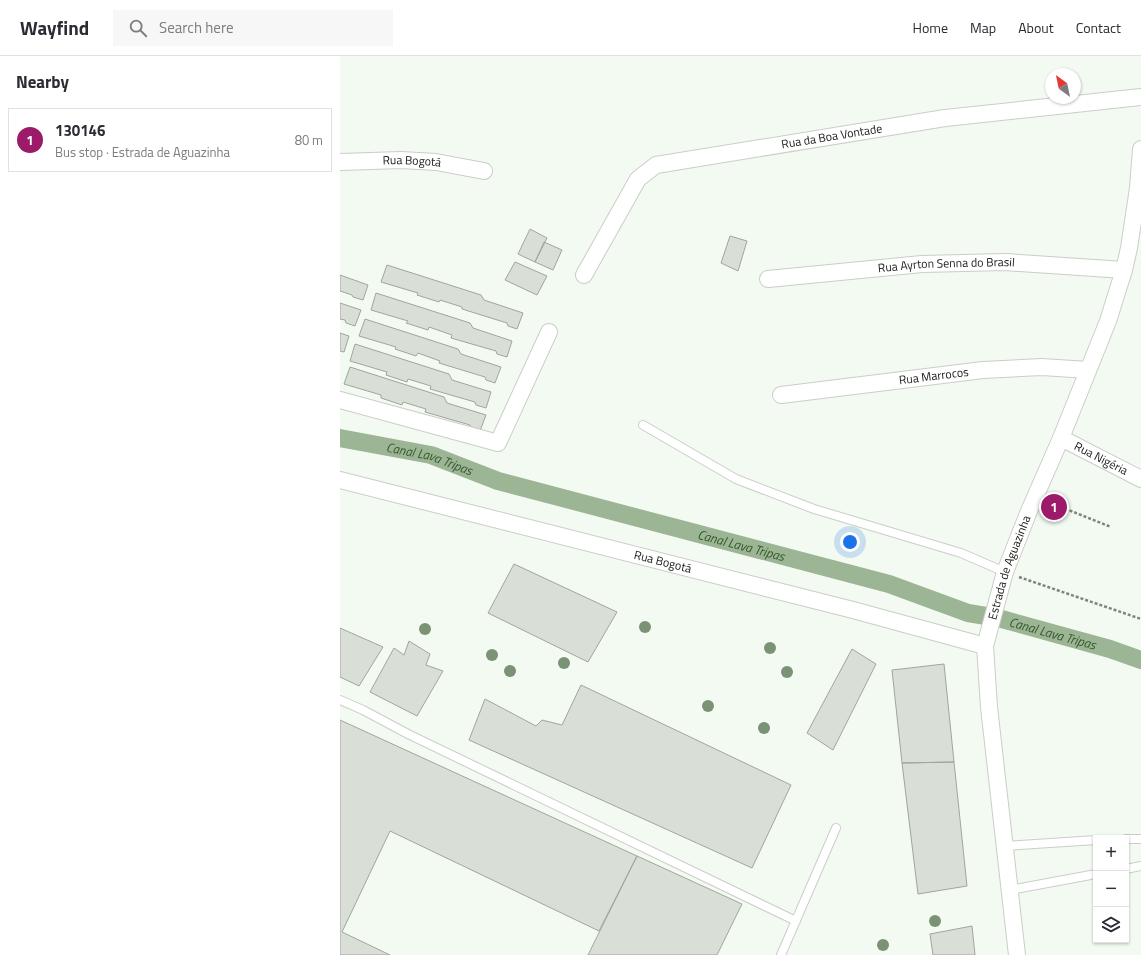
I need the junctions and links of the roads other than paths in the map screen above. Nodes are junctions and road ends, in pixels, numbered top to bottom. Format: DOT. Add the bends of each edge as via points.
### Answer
graph roads {
  1 [pos="1141,98"];
  2 [pos="1141,149"];
  3 [pos="340,162"];
  4 [pos="484,171"];
  5 [pos="1135,251"];
  6 [pos="1124,270"];
  7 [pos="584,275"];
  8 [pos="768,279"];
  9 [pos="549,332"];
  10 [pos="1088,370"];
  11 [pos="781,395"];
  12 [pos="340,400"];
  13 [pos="643,425"];
  14 [pos="1061,438"];
  15 [pos="1141,479"];
  16 [pos="340,480"];
  17 [pos="1003,578"];
  18 [pos="985,646"];
  19 [pos="340,700"];
  20 [pos="836,828"];
  21 [pos="1129,839"];
  22 [pos="1141,839"];
  23 [pos="1093,840"];
  24 [pos="1005,846"];
  25 [pos="1141,866"];
  26 [pos="1129,868"];
  27 [pos="1093,875"];
  28 [pos="1010,890"];
  29 [pos="796,921"];
  30 [pos="782,955"];
  31 [pos="1017,955"];
  1 -- 7 [label="street, Rua da Boa Vontade" via="945,118 656,165 638,179"];
  2 -- 5 [label="street, Estrada de Aguazinha"];
  3 -- 4 [label="street, Rua Bogotá" via="436,162"];
  5 -- 6 [label="street, Estrada de Aguazinha"];
  6 -- 8 [label="street, Rua Ayrton Senna do Brasil" via="1005,262 922,264"];
  6 -- 10 [label="street, Estrada de Aguazinha" via="1108,321"];
  9 -- 12 [label="street" via="498,443"];
  10 -- 11 [label="street, Rua Marrocos" via="983,370"];
  10 -- 14 [label="street, Estrada de Aguazinha"];
  13 -- 17 [label="lane" via="736,479 814,509 961,553"];
  14 -- 15 [label="street, Rua Nigéria"];
  14 -- 17 [label="street, Estrada de Aguazinha"];
  16 -- 18 [label="street, Rua Bogotá"];
  17 -- 18 [label="street, Estrada de Aguazinha"];
  18 -- 24 [label="street, Estrada de Aguazinha" via="989,707"];
  19 -- 29 [label="lane"];
  20 -- 29 [label="lane"];
  21 -- 22 [label="lane"];
  23 -- 24 [label="lane"];
  24 -- 28 [label="street, Estrada de Aguazinha"];
  25 -- 26 [label="lane"];
  27 -- 28 [label="lane"];
  28 -- 31 [label="street, Estrada de Aguazinha"];
  29 -- 30 [label="lane"];
}
